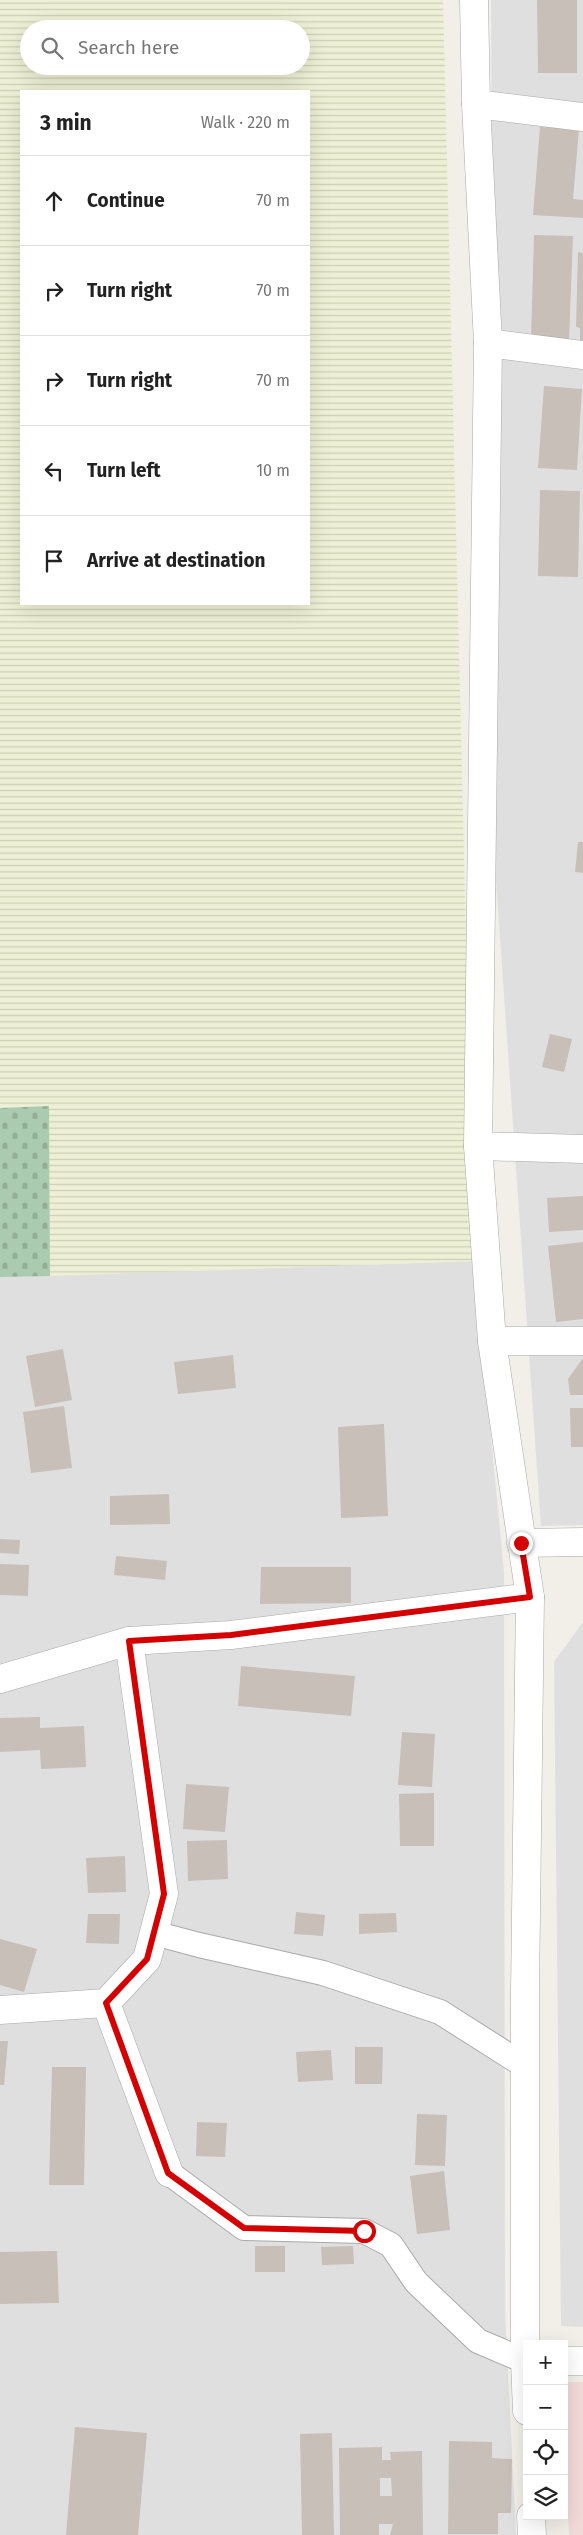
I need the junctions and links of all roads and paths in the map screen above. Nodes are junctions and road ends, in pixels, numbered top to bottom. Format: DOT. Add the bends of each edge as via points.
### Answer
graph roads {
  1 [pos="474,0"];
  2 [pos="476,104"];
  3 [pos="583,117"];
  4 [pos="488,343"];
  5 [pos="583,355"];
  6 [pos="478,1146"];
  7 [pos="583,1149"];
  8 [pos="492,1341"];
  9 [pos="583,1341"];
  10 [pos="583,1542"];
  11 [pos="521,1543"];
  12 [pos="530,1597"];
  13 [pos="129,1641"];
  14 [pos="0,1679"];
  15 [pos="154,1933"];
  16 [pos="106,2003"];
  17 [pos="0,2010"];
  18 [pos="525,2066"];
  19 [pos="168,2173"];
  20 [pos="526,2340"];
  21 [pos="523,2360"];
  22 [pos="568,2361"];
  23 [pos="583,2361"];
  24 [pos="531,2520"];
  25 [pos="532,2535"];
  1 -- 2 [label="street"];
  2 -- 3 [label="street"];
  2 -- 4 [label="street"];
  4 -- 5 [label="street"];
  4 -- 6 [label="street"];
  6 -- 7 [label="street"];
  6 -- 8 [label="street"];
  8 -- 9 [label="street"];
  8 -- 11 [label="street"];
  10 -- 11 [label="street"];
  11 -- 12 [label="street"];
  12 -- 13 [label="street" via="231,1635"];
  12 -- 18 [label="street"];
  13 -- 14 [label="street"];
  13 -- 15 [label="street" via="164,1894"];
  15 -- 16 [label="street" via="147,1959"];
  15 -- 18 [label="lane" via="323,1973 440,2012"];
  16 -- 17 [label="street"];
  16 -- 19 [label="street"];
  18 -- 20 [label="street"];
  19 -- 21 [label="lane" via="244,2228 364,2231 391,2245 416,2282 478,2341"];
  22 -- 23 [label="street"];
  24 -- 25 [label="street"];
}
